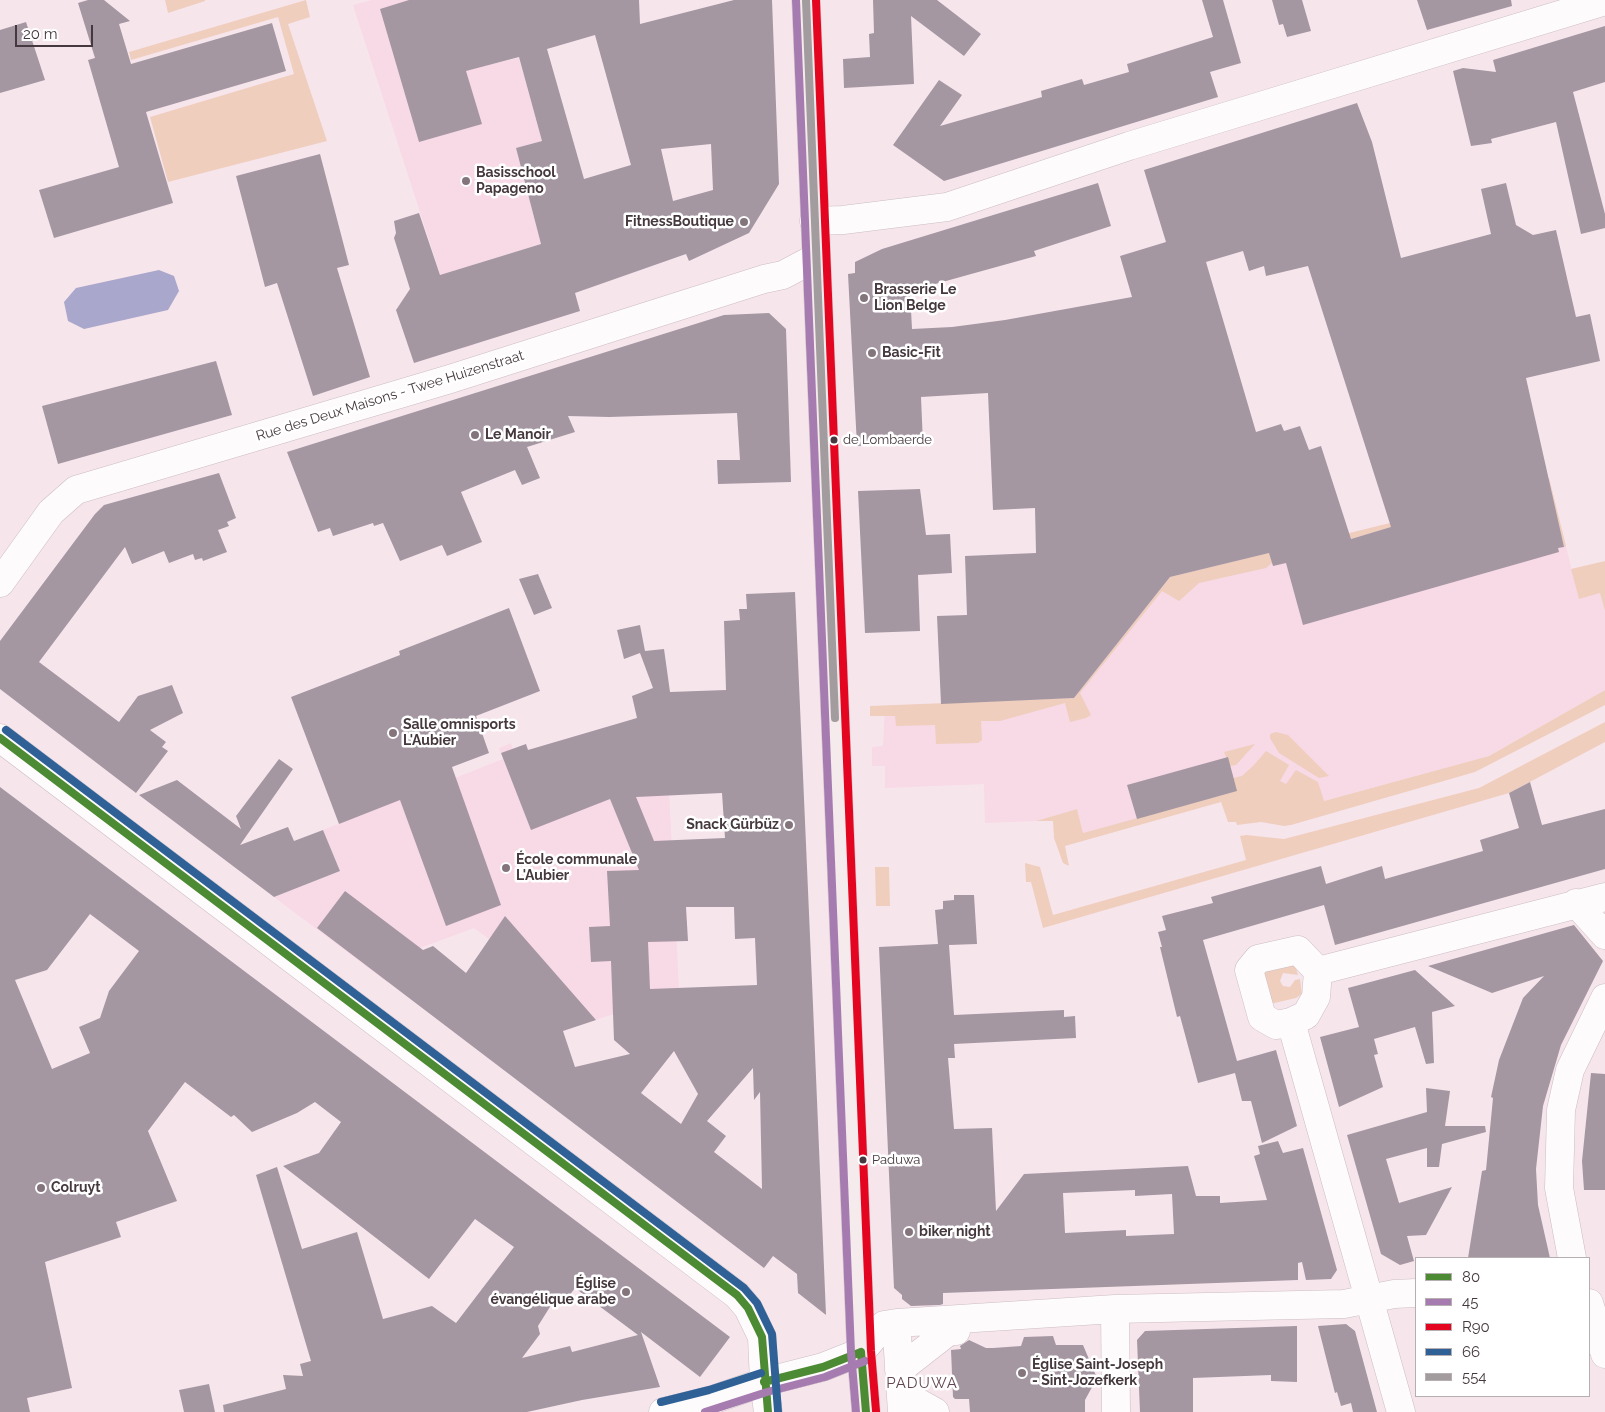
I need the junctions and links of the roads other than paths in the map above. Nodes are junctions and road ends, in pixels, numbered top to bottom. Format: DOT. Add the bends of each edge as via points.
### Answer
graph roads {
  1 [pos="806,0"];
  2 [pos="1605,1"];
  3 [pos="814,222"];
  4 [pos="815,258"];
  5 [pos="0,583"];
  6 [pos="0,738"];
  7 [pos="1605,897"];
  8 [pos="1576,903"];
  9 [pos="1605,935"];
  10 [pos="1318,971"];
  11 [pos="1605,998"];
  12 [pos="1291,1022"];
  13 [pos="1572,1257"];
  14 [pos="1590,1290"];
  15 [pos="1415,1293"];
  16 [pos="1605,1294"];
  17 [pos="1369,1299"];
  18 [pos="1590,1307"];
  19 [pos="1115,1309"];
  20 [pos="956,1331"];
  21 [pos="897,1335"];
  22 [pos="861,1352"];
  23 [pos="1605,1354"];
  24 [pos="764,1382"];
  25 [pos="901,1392"];
  26 [pos="663,1412"];
  27 [pos="768,1412"];
  28 [pos="866,1412"];
  29 [pos="935,1412"];
  30 [pos="1116,1412"];
  31 [pos="1401,1412"];
  1 -- 3 [label="main road"];
  2 -- 3 [label="street" via="1129,146 947,207"];
  3 -- 4 [label="main road"];
  4 -- 5 [label="street, Rue des Deux Maisons - Twee Huizenstraat" via="783,275 450,379 76,490 51,512"];
  4 -- 22 [label="main road"];
  6 -- 24 [label="street" via="737,1295 748,1308 762,1337"];
  7 -- 8 [label="street"];
  8 -- 9 [label="street"];
  8 -- 10 [label="street"];
  10 -- 12 [label="street" via="1316,996 1306,1015"];
  10 -- 12 [label="street" via="1298,950 1258,959 1249,970 1262,1017 1276,1026"];
  11 -- 13 [label="street" via="1570,1070 1562,1110 1559,1188"];
  12 -- 17 [label="street"];
  14 -- 16 [label="street"];
  15 -- 17 [label="street"];
  17 -- 19 [label="street" via="1344,1304"];
  17 -- 31 [label="street"];
  18 -- 23 [label="street"];
  19 -- 22 [label="street" via="884,1325"];
  19 -- 30 [label="street"];
  20 -- 25 [label="street" via="949,1332"];
  21 -- 25 [label="street"];
  22 -- 24 [label="street" via="822,1367"];
  22 -- 28 [label="main road"];
  24 -- 26 [label="street"];
  24 -- 27 [label="street"];
  25 -- 29 [label="street"];
}
